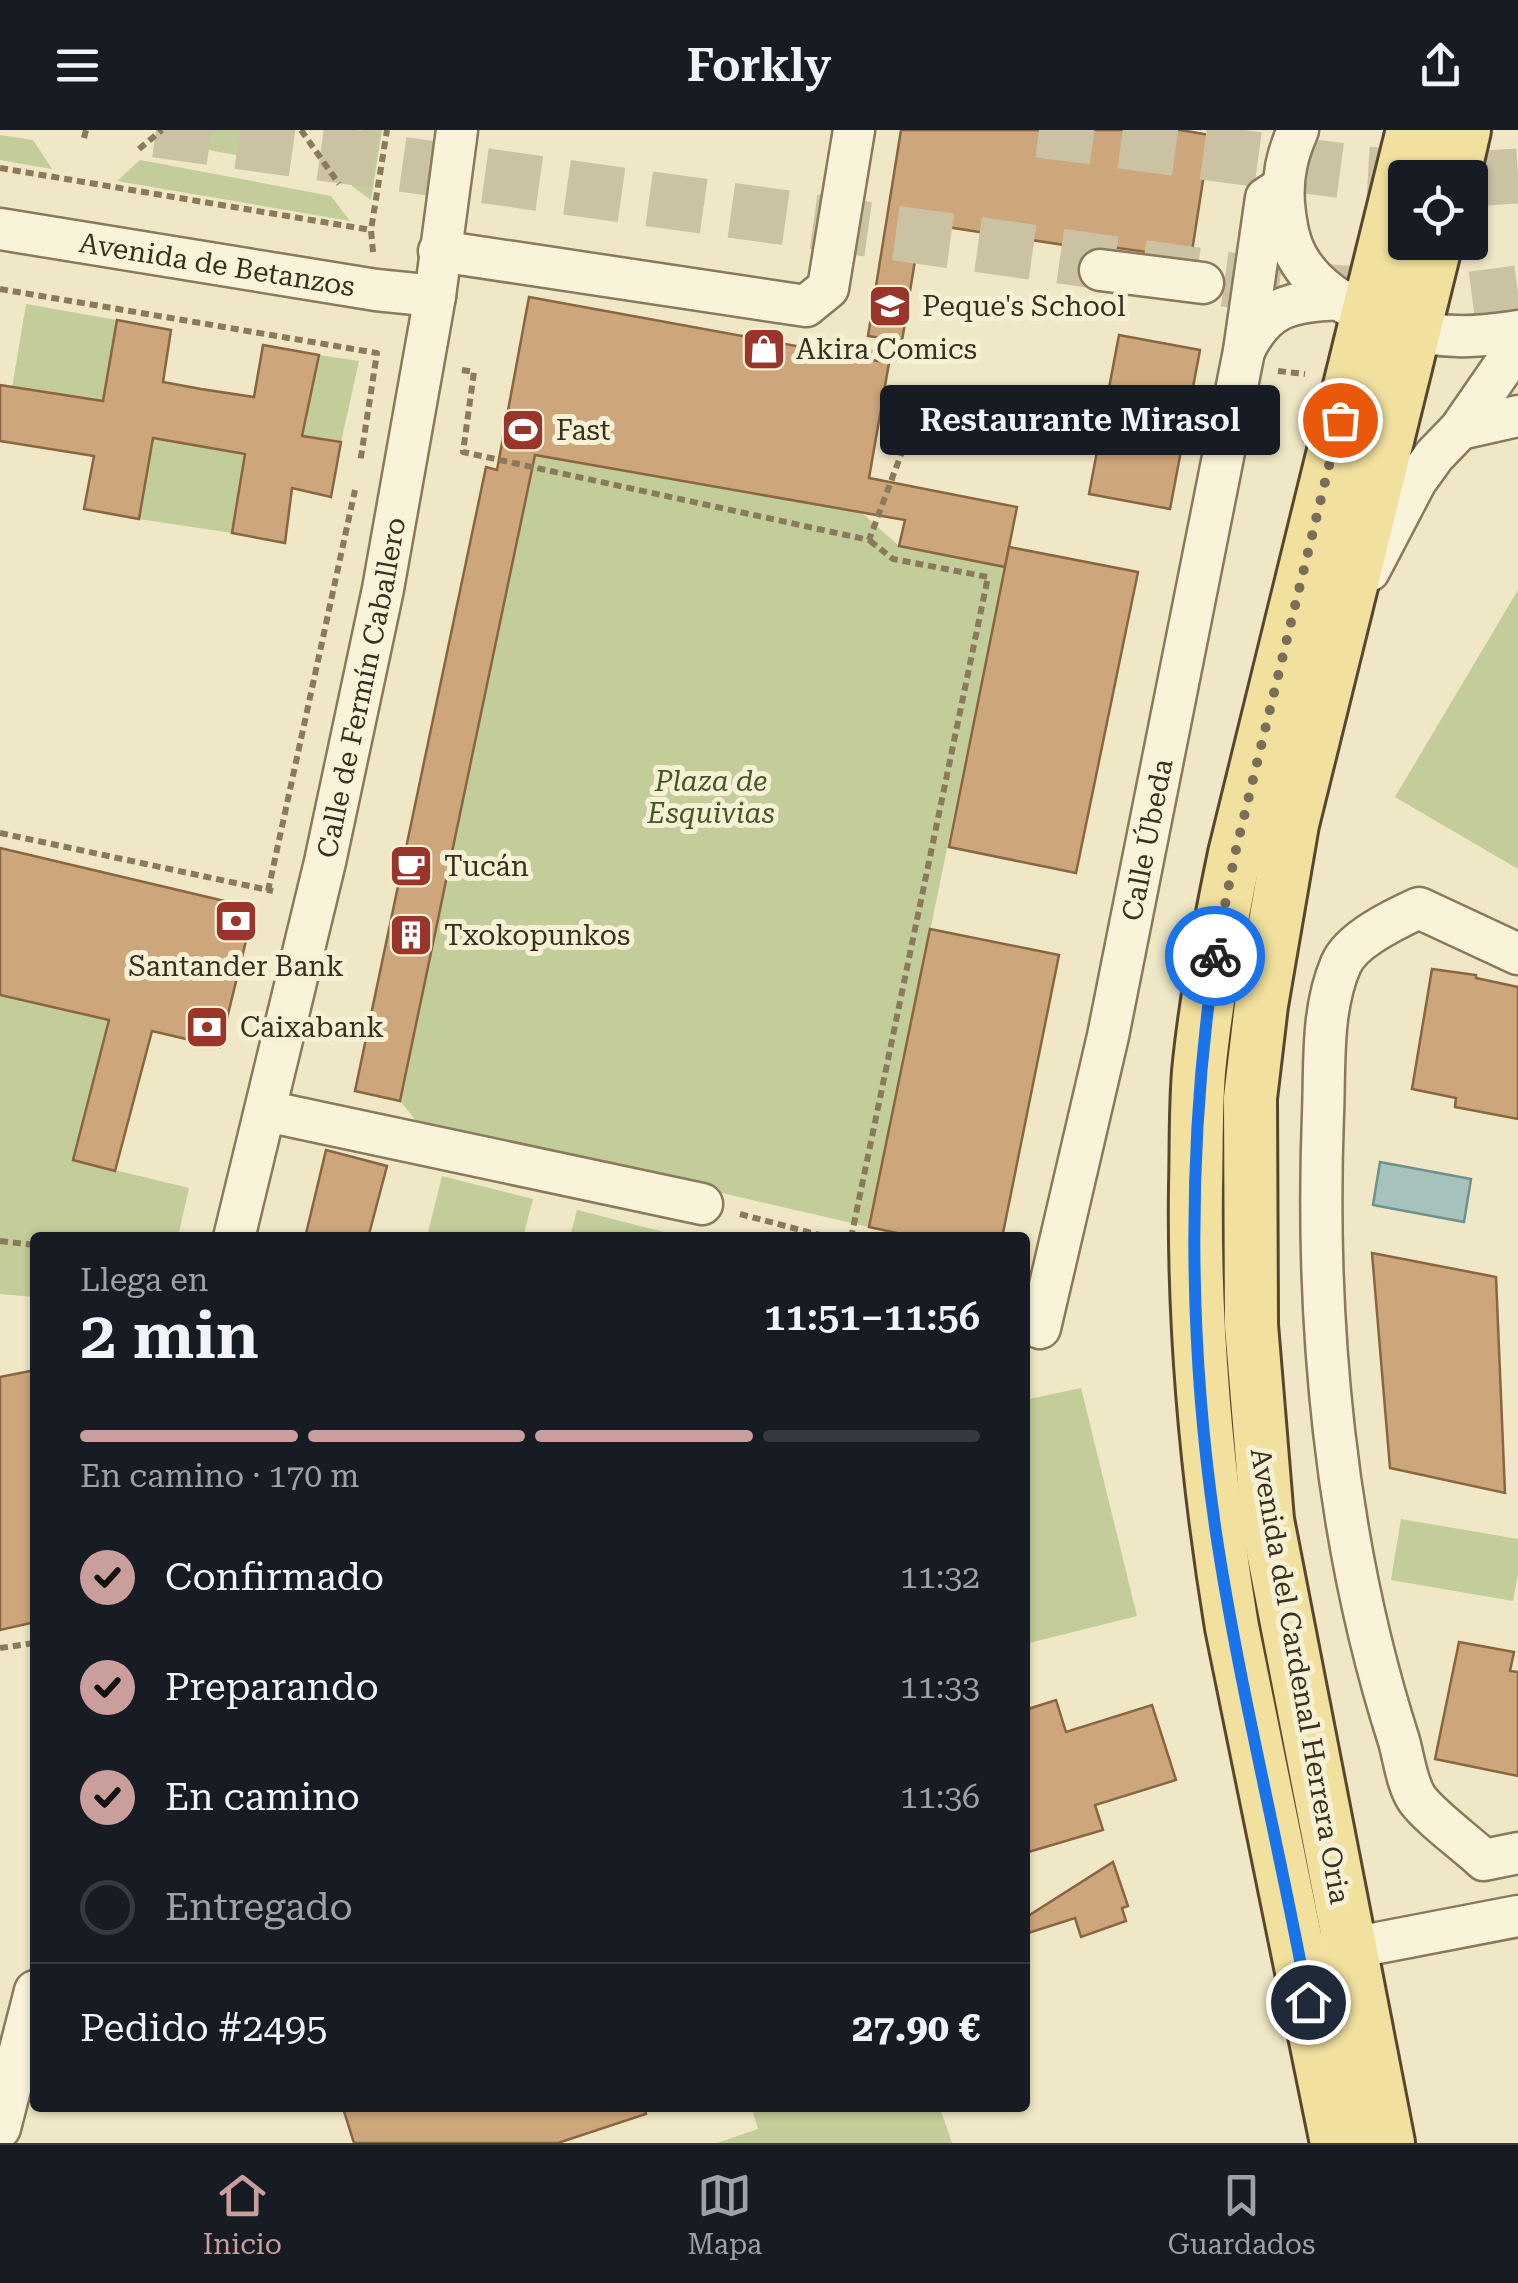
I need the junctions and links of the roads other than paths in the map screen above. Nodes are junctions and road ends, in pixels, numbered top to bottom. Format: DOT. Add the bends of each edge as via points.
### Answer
graph roads {
  1 [pos="457,130"];
  2 [pos="854,130"];
  3 [pos="1298,130"];
  4 [pos="1413,130"];
  5 [pos="1464,130"];
  6 [pos="1456,160"];
  7 [pos="1281,162"];
  8 [pos="0,229"];
  9 [pos="439,251"];
  10 [pos="1426,260"];
  11 [pos="1100,270"];
  12 [pos="1204,283"];
  13 [pos="435,296"];
  14 [pos="1394,320"];
  15 [pos="1244,352"];
  16 [pos="1515,354"];
  17 [pos="1518,416"];
  18 [pos="1460,429"];
  19 [pos="1330,672"];
  20 [pos="1518,954"];
  21 [pos="266,1111"];
  22 [pos="702,1204"];
  23 [pos="236,1232"];
  24 [pos="1040,1328"];
  25 [pos="1518,1853"];
  26 [pos="1518,1916"];
  27 [pos="1324,1953"];
  28 [pos="30,2011"];
  29 [pos="0,2128"];
  30 [pos="1337,2143"];
  31 [pos="1388,2143"];
  1 -- 9 [label="street, Calle de Fermín Caballero"];
  2 -- 9 [label="street" via="828,288 806,306"];
  3 -- 7 [label="street"];
  4 -- 14 [label="main road, Avenida del Cardenal Herrera Oria"];
  5 -- 6 [label="main road"];
  7 -- 14 [label="street" via="1291,245 1302,266"];
  7 -- 15 [label="street, Calle Úbeda" via="1266,198"];
  8 -- 13 [label="street, Avenida de Betanzos"];
  9 -- 13 [label="street, Calle de Fermín Caballero"];
  10 -- 14 [label="main road, Avenida del Cardenal Herrera Oria"];
  11 -- 12 [label="street"];
  13 -- 21 [label="street, Calle de Fermín Caballero" via="383,589"];
  14 -- 15 [label="street, Calle Úbeda" via="1300,302 1256,326"];
  14 -- 16 [label="street"];
  14 -- 19 [label="main road, Avenida del Cardenal Herrera Oria"];
  14 -- 27 [label="main road, Avenida del Cardenal Herrera Oria" via="1296,593 1219,930 1199,1074 1196,1247 1210,1477 1232,1628"];
  15 -- 24 [label="street, Calle Úbeda" via="1108,1036"];
  16 -- 18 [label="street, Avenida del Cardenal Herrera Oria"];
  17 -- 18 [label="street"];
  18 -- 19 [label="street, Avenida del Cardenal Herrera Oria" via="1416,481 1371,566"];
  19 -- 27 [label="main road, Avenida del Cardenal Herrera Oria" via="1292,824 1261,1005 1248,1201 1267,1520"];
  20 -- 25 [label="street" via="1419,908 1381,926 1342,960 1330,998 1320,1185 1340,1476 1386,1704 1417,1798 1484,1860"];
  21 -- 22 [label="street"];
  21 -- 23 [label="street, Calle de Fermín Caballero"];
  26 -- 27 [label="street"];
  27 -- 30 [label="main road, Avenida del Cardenal Herrera Oria"];
  27 -- 31 [label="main road, Avenida del Cardenal Herrera Oria"];
  28 -- 29 [label="street"];
}
